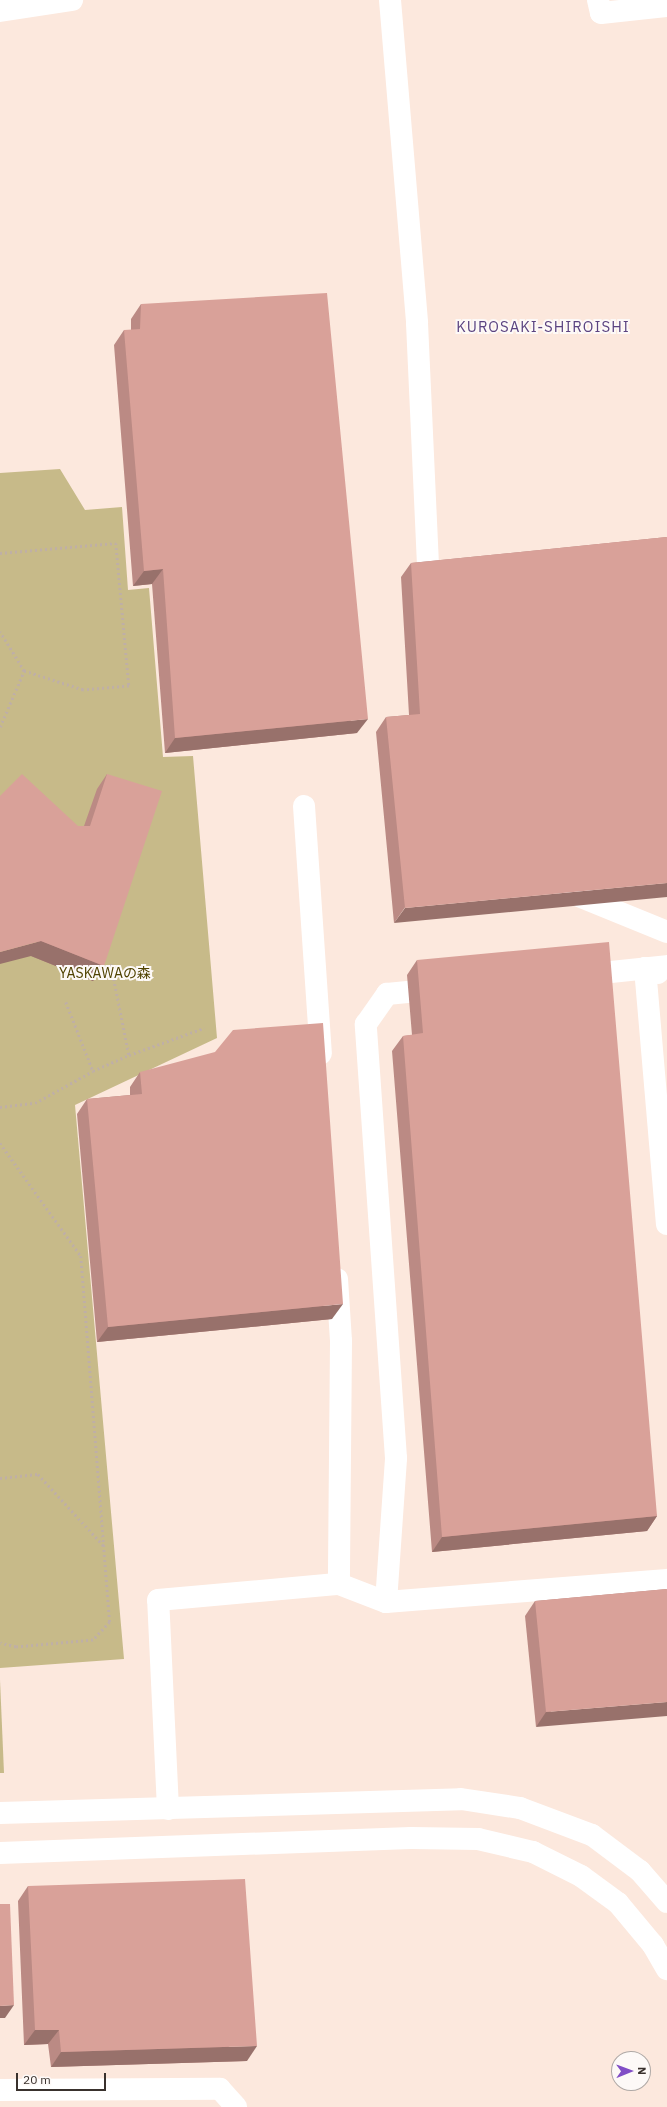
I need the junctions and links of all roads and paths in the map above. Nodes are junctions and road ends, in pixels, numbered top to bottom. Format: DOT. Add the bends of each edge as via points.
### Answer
graph roads {
  1 [pos="72,0"];
  2 [pos="390,0"];
  3 [pos="598,0"];
  4 [pos="667,6"];
  5 [pos="0,12"];
  6 [pos="0,553"];
  7 [pos="430,610"];
  8 [pos="0,632"];
  9 [pos="24,671"];
  10 [pos="0,727"];
  11 [pos="304,806"];
  12 [pos="550,885"];
  13 [pos="667,932"];
  14 [pos="111,964"];
  15 [pos="667,966"];
  16 [pos="645,968"];
  17 [pos="667,976"];
  18 [pos="559,977"];
  19 [pos="458,987"];
  20 [pos="66,1002"];
  21 [pos="204,1028"];
  22 [pos="129,1055"];
  23 [pos="93,1071"];
  24 [pos="322,1073"];
  25 [pos="0,1107"];
  26 [pos="0,1143"];
  27 [pos="667,1224"];
  28 [pos="336,1262"];
  29 [pos="0,1478"];
  30 [pos="105,1546"];
  31 [pos="667,1580"];
  32 [pos="339,1584"];
  33 [pos="386,1602"];
  34 [pos="0,1643"];
  35 [pos="168,1809"];
  36 [pos="0,1812"];
  37 [pos="0,1853"];
  38 [pos="667,1902"];
  39 [pos="667,1969"];
  40 [pos="0,2090"];
  41 [pos="236,2107"];
  1 -- 5 [label="street"];
  2 -- 7 [label="street" via="417,323"];
  3 -- 4 [label="street" via="600,13"];
  6 -- 9 [label="path" via="116,543 129,686 83,690"];
  8 -- 9 [label="path"];
  9 -- 10 [label="path"];
  11 -- 24 [label="street"];
  12 -- 13 [label="street"];
  14 -- 22 [label="path"];
  15 -- 16 [label="street"];
  16 -- 17 [label="street"];
  16 -- 18 [label="street"];
  16 -- 27 [label="street"];
  19 -- 33 [label="street" via="388,994 366,1024 396,1458"];
  20 -- 23 [label="path"];
  21 -- 22 [label="path"];
  22 -- 23 [label="path"];
  23 -- 25 [label="path" via="35,1103"];
  26 -- 30 [label="path" via="81,1256"];
  28 -- 32 [label="street" via="342,1341"];
  29 -- 30 [label="path" via="38,1474"];
  30 -- 34 [label="path" via="110,1622 92,1640 16,1647"];
  31 -- 33 [label="street"];
  32 -- 33 [label="street"];
  32 -- 35 [label="street" via="158,1600"];
  35 -- 36 [label="street"];
  35 -- 38 [label="street" via="461,1799 520,1808 592,1835 640,1871"];
  37 -- 39 [label="street" via="411,1838 478,1839 532,1852 582,1876 618,1904 653,1945"];
  40 -- 41 [label="street" via="220,2090"];
}
